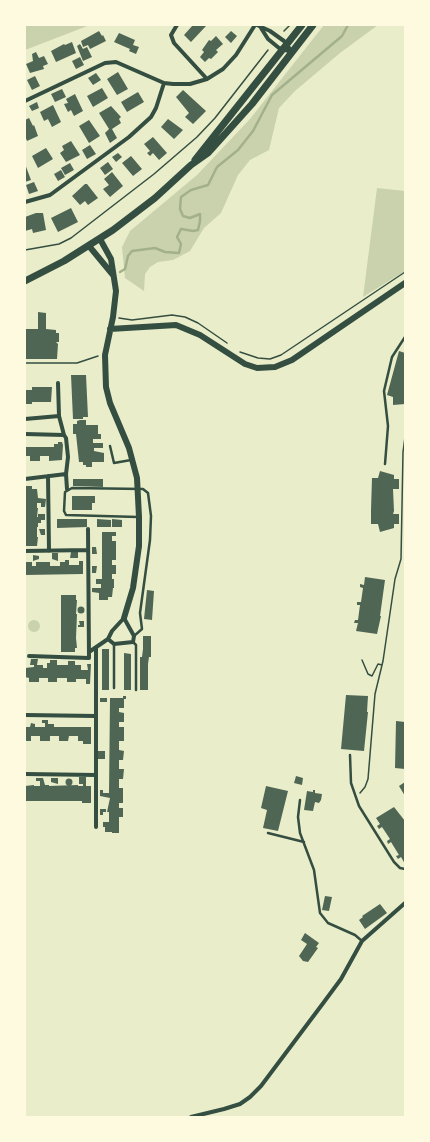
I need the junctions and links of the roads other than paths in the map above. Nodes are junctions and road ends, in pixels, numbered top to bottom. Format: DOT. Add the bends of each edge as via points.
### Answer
graph roads {
  1 [pos="177,25"];
  2 [pos="302,25"];
  3 [pos="313,25"];
  4 [pos="257,26"];
  5 [pos="287,43"];
  6 [pos="282,50"];
  7 [pos="292,52"];
  8 [pos="207,79"];
  9 [pos="164,83"];
  10 [pos="25,101"];
  11 [pos="191,165"];
  12 [pos="25,202"];
  13 [pos="100,239"];
  14 [pos="89,246"];
  15 [pos="113,274"];
  16 [pos="25,281"];
  17 [pos="405,283"];
  18 [pos="110,329"];
  19 [pos="405,337"];
  20 [pos="58,383"];
  21 [pos="59,416"];
  22 [pos="25,419"];
  23 [pos="25,434"];
  24 [pos="64,435"];
  25 [pos="110,446"];
  26 [pos="133,459"];
  27 [pos="386,464"];
  28 [pos="66,474"];
  29 [pos="48,476"];
  30 [pos="25,479"];
  31 [pos="67,489"];
  32 [pos="138,490"];
  33 [pos="139,517"];
  34 [pos="88,529"];
  35 [pos="88,550"];
  36 [pos="25,551"];
  37 [pos="49,551"];
  38 [pos="124,618"];
  39 [pos="134,636"];
  40 [pos="108,639"];
  41 [pos="133,642"];
  42 [pos="114,644"];
  43 [pos="96,647"];
  44 [pos="89,652"];
  45 [pos="29,656"];
  46 [pos="114,688"];
  47 [pos="136,690"];
  48 [pos="25,715"];
  49 [pos="96,716"];
  50 [pos="350,756"];
  51 [pos="25,774"];
  52 [pos="96,775"];
  53 [pos="300,800"];
  54 [pos="96,827"];
  55 [pos="268,833"];
  56 [pos="305,842"];
  57 [pos="405,869"];
  58 [pos="405,903"];
  59 [pos="362,941"];
  60 [pos="190,1117"];
  1 -- 8 [label="street" via="171,35 174,43"];
  2 -- 5 [label="main road"];
  3 -- 7 [label="main road"];
  4 -- 5 [label="street" via="270,31"];
  4 -- 6 [label="street"];
  4 -- 8 [label="street" via="236,56"];
  5 -- 6 [label="main road"];
  5 -- 7 [label="street"];
  6 -- 7 [label="street"];
  6 -- 11 [label="main road"];
  7 -- 11 [label="main road" via="234,126 208,153"];
  8 -- 9 [label="street" via="190,84"];
  9 -- 10 [label="street" via="116,62 105,63"];
  9 -- 12 [label="street" via="151,117 130,137 50,195"];
  11 -- 13 [label="main road" via="155,198"];
  13 -- 14 [label="main road"];
  13 -- 15 [label="street" via="111,259"];
  14 -- 15 [label="street"];
  14 -- 16 [label="main road"];
  15 -- 18 [label="street" via="116,291"];
  17 -- 18 [label="street" via="292,360 275,367 257,368 245,364 200,335 176,325"];
  18 -- 26 [label="street" via="105,355 106,387"];
  19 -- 27 [label="lane" via="392,357 384,391 388,426"];
  20 -- 21 [label="street"];
  21 -- 22 [label="street"];
  21 -- 24 [label="street"];
  23 -- 24 [label="street"];
  24 -- 28 [label="street" via="68,457"];
  25 -- 26 [label="lane" via="114,463"];
  26 -- 32 [label="street"];
  28 -- 29 [label="street"];
  28 -- 31 [label="street"];
  29 -- 30 [label="street"];
  29 -- 37 [label="street"];
  31 -- 32 [label="lane"];
  31 -- 33 [label="lane" via="64,511 66,515"];
  32 -- 33 [label="street"];
  32 -- 39 [label="lane" via="143,489 148,493 151,516 148,566 140,613 142,629"];
  33 -- 38 [label="street" via="133,588"];
  34 -- 35 [label="street"];
  35 -- 37 [label="street"];
  35 -- 44 [label="street"];
  36 -- 37 [label="street"];
  38 -- 39 [label="street"];
  38 -- 40 [label="street"];
  39 -- 41 [label="street"];
  40 -- 42 [label="street"];
  40 -- 43 [label="street"];
  41 -- 42 [label="street"];
  41 -- 47 [label="lane" via="136,645"];
  42 -- 46 [label="lane"];
  43 -- 44 [label="street"];
  43 -- 49 [label="street"];
  44 -- 45 [label="street" via="89,658"];
  48 -- 49 [label="street"];
  49 -- 52 [label="street"];
  50 -- 57 [label="lane" via="351,783 363,814 394,862"];
  51 -- 52 [label="street"];
  52 -- 54 [label="street"];
  53 -- 56 [label="lane" via="298,817 300,833"];
  55 -- 56 [label="lane"];
  56 -- 59 [label="lane" via="314,870 318,903 323,918 332,926"];
  58 -- 59 [label="street"];
  59 -- 60 [label="street" via="341,979 261,1086 240,1104"];
}
